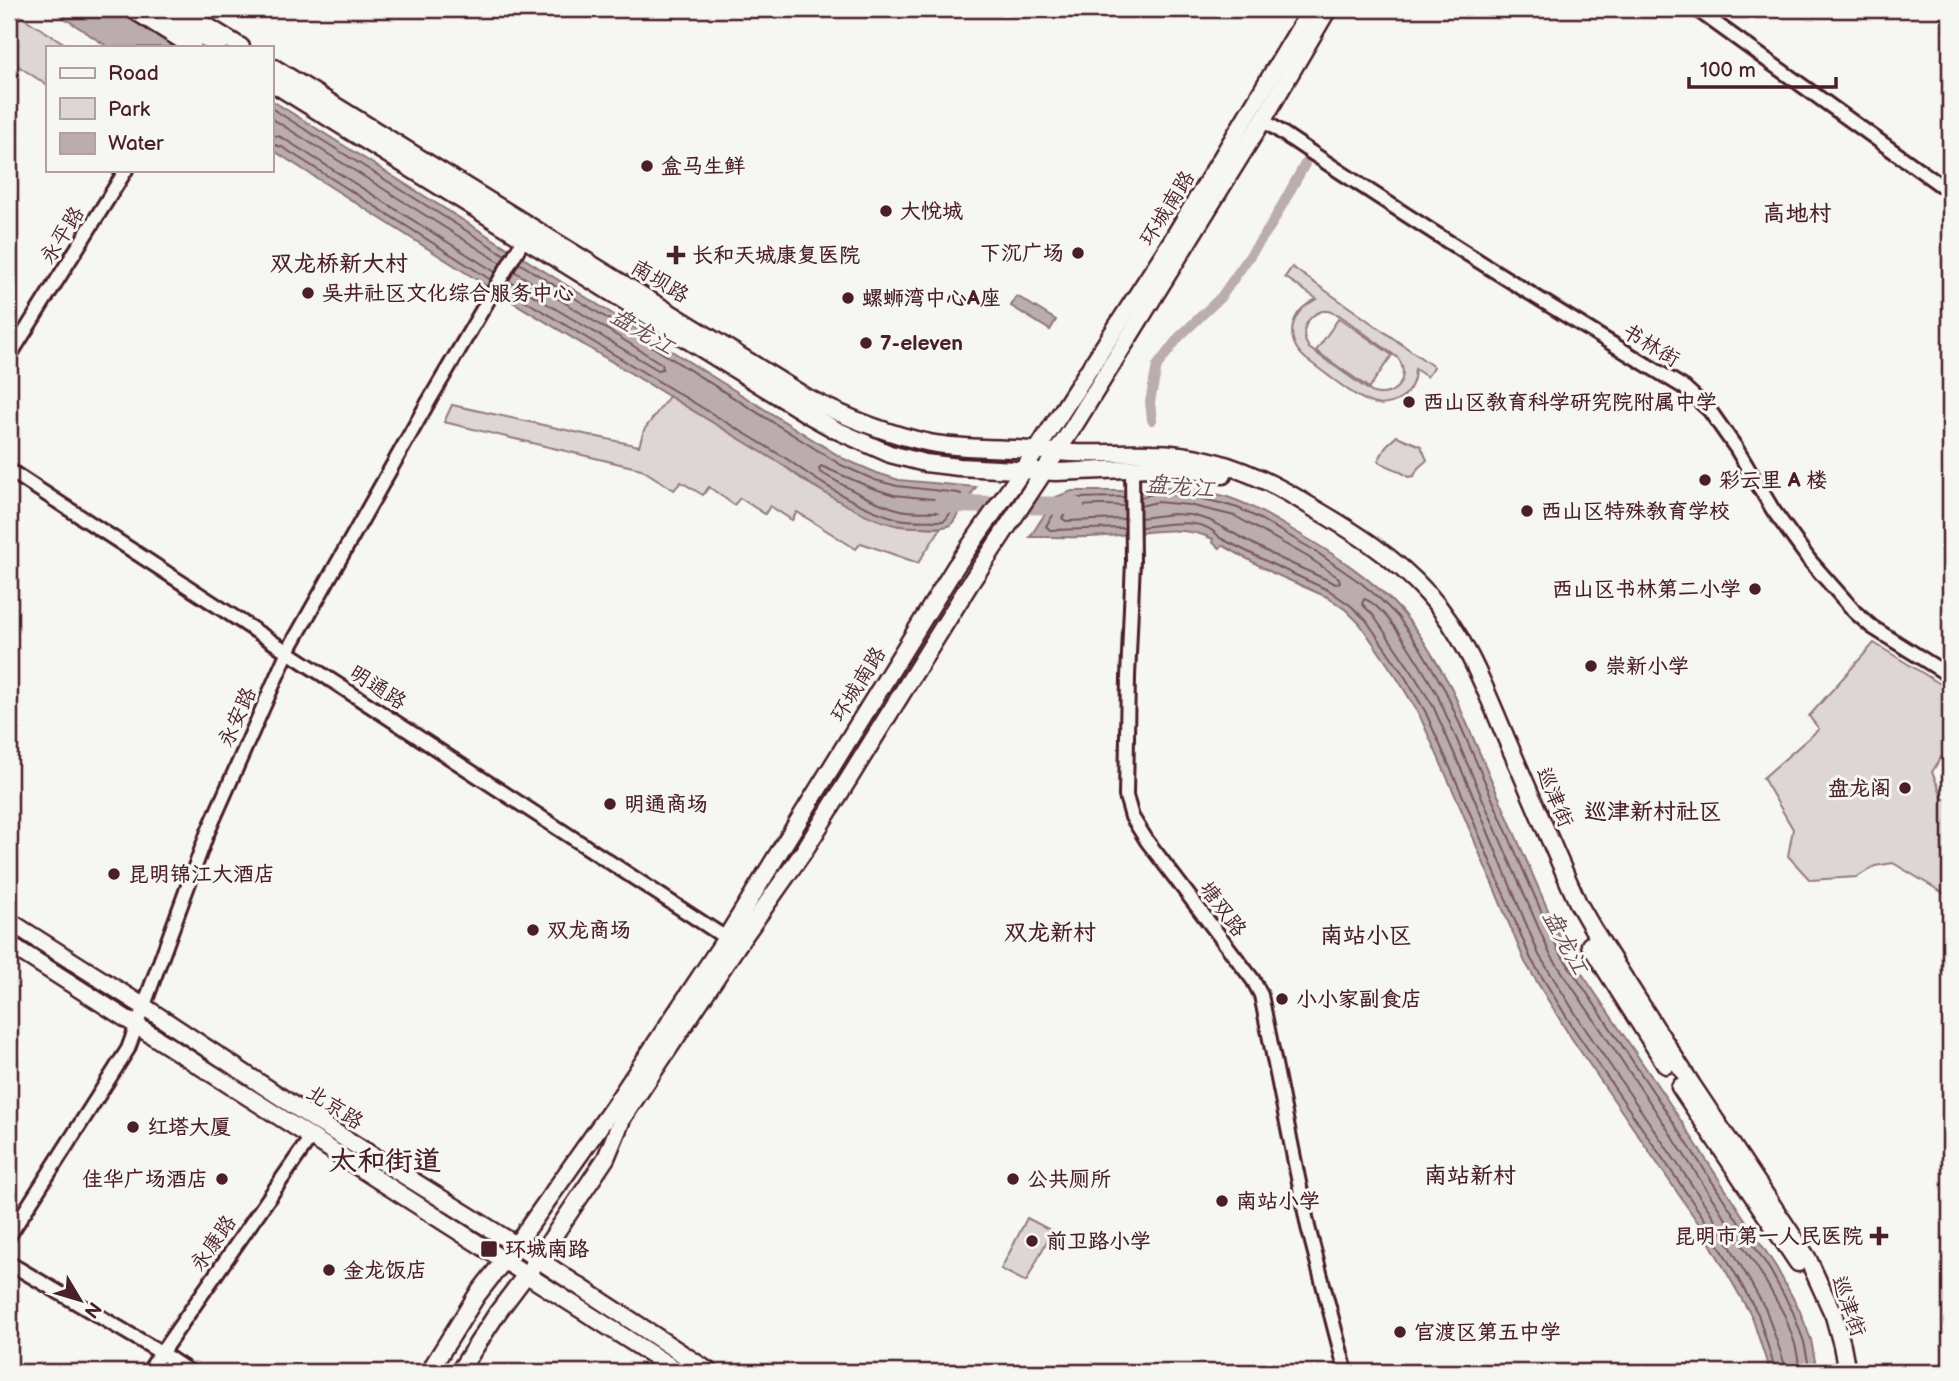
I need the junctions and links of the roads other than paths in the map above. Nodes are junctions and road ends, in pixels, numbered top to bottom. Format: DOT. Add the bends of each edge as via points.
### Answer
graph roads {
  1 [pos="132,9"];
  2 [pos="158,9"];
  3 [pos="179,9"];
  4 [pos="1311,9"];
  5 [pos="1328,9"];
  6 [pos="1696,9"];
  7 [pos="197,34"];
  8 [pos="216,46"];
  9 [pos="237,46"];
  10 [pos="273,67"];
  11 [pos="273,83"];
  12 [pos="1263,121"];
  13 [pos="125,172"];
  14 [pos="1950,191"];
  15 [pos="524,239"];
  16 [pos="9,357"];
  17 [pos="878,428"];
  18 [pos="877,449"];
  19 [pos="1037,450"];
  20 [pos="1057,452"];
  21 [pos="1132,469"];
  22 [pos="9,470"];
  23 [pos="1024,470"];
  24 [pos="1044,471"];
  25 [pos="288,651"];
  26 [pos="1950,676"];
  27 [pos="9,921"];
  28 [pos="726,938"];
  29 [pos="9,944"];
  30 [pos="143,1006"];
  31 [pos="137,1026"];
  32 [pos="311,1137"];
  33 [pos="9,1236"];
  34 [pos="516,1245"];
  35 [pos="538,1259"];
  36 [pos="505,1260"];
  37 [pos="9,1264"];
  38 [pos="526,1275"];
  39 [pos="160,1352"];
  40 [pos="148,1372"];
  41 [pos="190,1372"];
  42 [pos="429,1372"];
  43 [pos="459,1372"];
  44 [pos="679,1372"];
  45 [pos="709,1372"];
  46 [pos="1346,1372"];
  47 [pos="1837,1372"];
  48 [pos="1847,1372"];
  1 -- 7 [label="main road"];
  2 -- 7 [label="main road"];
  3 -- 7 [label="main road"];
  4 -- 19 [label="main road, 环城南路" via="1168,247"];
  5 -- 12 [label="main road, 环城南路"];
  6 -- 14 [label="street"];
  7 -- 8 [label="main road"];
  7 -- 9 [label="main road"];
  10 -- 15 [label="main road, 南坝路"];
  11 -- 15 [label="main road, 南坝路"];
  12 -- 20 [label="main road, 环城南路"];
  12 -- 26 [label="street, 书林街" via="1488,269 1685,388 1710,411 1773,510 1838,594 1872,627"];
  13 -- 16 [label="street, 永平路"];
  15 -- 17 [label="main road, 南坝路" via="806,397"];
  15 -- 18 [label="main road, 南坝路" via="809,415"];
  15 -- 25 [label="street, 永安路"];
  17 -- 18 [label="main road" via="885,442"];
  17 -- 19 [label="main road, 南坝路" via="931,443"];
  18 -- 23 [label="main road, 南坝路" via="925,463"];
  19 -- 20 [label="main road, 南坝路"];
  19 -- 23 [label="main road, 环城南路"];
  20 -- 24 [label="main road, 环城南路"];
  20 -- 48 [label="main road, 巡津街" via="1185,454 1238,470 1270,483 1345,527 1381,551 1429,594 1476,670 1593,929 1808,1259 1833,1316"];
  21 -- 24 [label="main road, 巡津街"];
  21 -- 46 [label="street, 塘双路" via="1125,796 1147,841 1261,995 1308,1227"];
  21 -- 47 [label="main road, 巡津街" via="1174,467 1211,472 1274,496 1385,568 1434,617 1459,658 1580,928 1795,1258 1823,1317"];
  22 -- 25 [label="street, 明通路"];
  23 -- 24 [label="main road, 南坝路"];
  23 -- 28 [label="main road, 环城南路" via="976,534"];
  24 -- 35 [label="main road, 环城南路" via="804,851 623,1117 606,1158"];
  25 -- 28 [label="street, 明通路"];
  25 -- 30 [label="street, 永安路" via="207,834"];
  27 -- 30 [label="main road, 北京路"];
  28 -- 34 [label="main road, 环城南路"];
  29 -- 31 [label="main road, 北京路"];
  30 -- 31 [label="street, 永安路"];
  30 -- 34 [label="main road, 北京路"];
  31 -- 32 [label="main road, 北京路"];
  31 -- 33 [label="street, 永安路" via="116,1070"];
  32 -- 36 [label="main road, 北京路"];
  32 -- 39 [label="street, 永康路"];
  34 -- 35 [label="main road, 北京路"];
  34 -- 36 [label="main road, 环城南路"];
  35 -- 38 [label="main road, 环城南路"];
  35 -- 45 [label="main road, 北京路"];
  36 -- 38 [label="main road, 北京路"];
  36 -- 42 [label="main road, 环城南路" via="477,1295"];
  37 -- 39 [label="street"];
  38 -- 43 [label="main road, 环城南路"];
  38 -- 44 [label="main road, 北京路"];
  39 -- 40 [label="street, 永康路"];
  39 -- 41 [label="street"];
}
